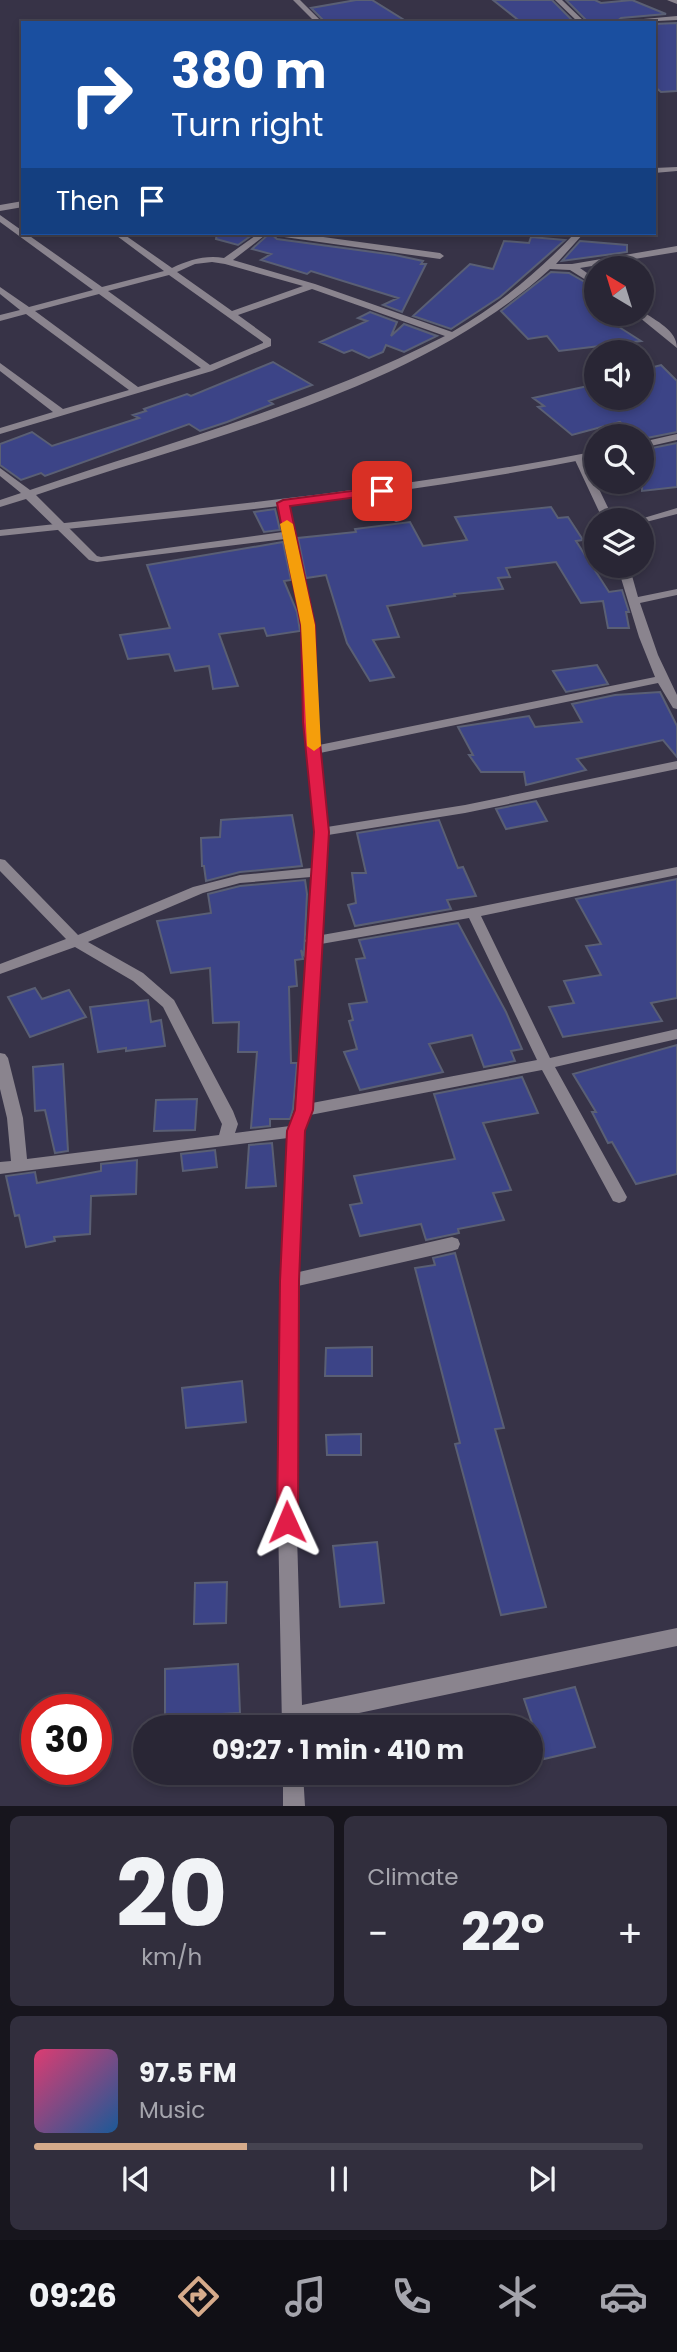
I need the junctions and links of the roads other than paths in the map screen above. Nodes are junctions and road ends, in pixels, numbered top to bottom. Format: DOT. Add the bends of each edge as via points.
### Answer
graph roads {
  1 [pos="296,0"];
  2 [pos="558,0"];
  3 [pos="670,0"];
  4 [pos="677,2"];
  5 [pos="677,18"];
  6 [pos="318,21"];
  7 [pos="581,21"];
  8 [pos="643,21"];
  9 [pos="677,169"];
  10 [pos="656,171"];
  11 [pos="21,204"];
  12 [pos="0,208"];
  13 [pos="0,218"];
  14 [pos="21,233"];
  15 [pos="24,235"];
  16 [pos="120,235"];
  17 [pos="261,235"];
  18 [pos="291,235"];
  19 [pos="578,235"];
  20 [pos="677,249"];
  21 [pos="440,256"];
  22 [pos="226,261"];
  23 [pos="550,266"];
  24 [pos="572,267"];
  25 [pos="172,271"];
  26 [pos="584,275"];
  27 [pos="312,286"];
  28 [pos="100,289"];
  29 [pos="0,290"];
  30 [pos="26,312"];
  31 [pos="233,314"];
  32 [pos="0,318"];
  33 [pos="654,323"];
  34 [pos="673,335"];
  35 [pos="454,336"];
  36 [pos="677,345"];
  37 [pos="0,366"];
  38 [pos="209,369"];
  39 [pos="134,389"];
  40 [pos="61,413"];
  41 [pos="0,431"];
  42 [pos="677,437"];
  43 [pos="654,442"];
  44 [pos="584,457"];
  45 [pos="579,458"];
  46 [pos="0,471"];
  47 [pos="382,491"];
  48 [pos="29,494"];
  49 [pos="283,503"];
  50 [pos="0,504"];
  51 [pos="603,508"];
  52 [pos="677,511"];
  53 [pos="654,517"];
  54 [pos="396,519"];
  55 [pos="63,526"];
  56 [pos="0,533"];
  57 [pos="289,535"];
  58 [pos="627,578"];
  59 [pos="677,592"];
  60 [pos="633,601"];
  61 [pos="661,679"];
  62 [pos="675,697"];
  63 [pos="314,750"];
  64 [pos="677,765"];
  65 [pos="321,832"];
  66 [pos="0,863"];
  67 [pos="677,871"];
  68 [pos="317,872"];
  69 [pos="473,913"];
  70 [pos="76,941"];
  71 [pos="312,941"];
  72 [pos="0,969"];
  73 [pos="677,1034"];
  74 [pos="0,1058"];
  75 [pos="546,1064"];
  76 [pos="304,1110"];
  77 [pos="296,1131"];
  78 [pos="225,1140"];
  79 [pos="19,1164"];
  80 [pos="0,1168"];
  81 [pos="619,1197"];
  82 [pos="452,1244"];
  83 [pos="289,1281"];
  84 [pos="677,1636"];
  85 [pos="292,1715"];
  86 [pos="323,1715"];
  87 [pos="293,1785"];
  88 [pos="294,1806"];
  1 -- 6 [label="street"];
  2 -- 7 [label="street"];
  3 -- 4 [label="street"];
  5 -- 8 [label="street"];
  9 -- 10 [label="street"];
  11 -- 12 [label="street"];
  13 -- 14 [label="street"];
  15 -- 28 [label="street"];
  16 -- 25 [label="street"];
  17 -- 22 [label="street"];
  18 -- 21 [label="street"];
  19 -- 23 [label="street"];
  20 -- 24 [label="street"];
  22 -- 25 [label="street" via="192,262"];
  22 -- 27 [label="street"];
  23 -- 24 [label="street"];
  23 -- 35 [label="street"];
  24 -- 26 [label="street"];
  25 -- 28 [label="street"];
  25 -- 31 [label="street"];
  27 -- 31 [label="street"];
  27 -- 35 [label="street"];
  28 -- 30 [label="street"];
  28 -- 38 [label="street"];
  29 -- 30 [label="street"];
  30 -- 32 [label="street"];
  30 -- 39 [label="street"];
  31 -- 38 [label="street" via="268,344"];
  33 -- 34 [label="street"];
  34 -- 36 [label="street"];
  35 -- 48 [label="street" via="302,405"];
  37 -- 40 [label="street"];
  38 -- 39 [label="street"];
  39 -- 40 [label="street"];
  40 -- 41 [label="street"];
  42 -- 43 [label="street"];
  44 -- 45 [label="street"];
  45 -- 47 [label="street"];
  45 -- 51 [label="street"];
  46 -- 48 [label="street"];
  47 -- 49 [label="street"];
  47 -- 54 [label="street"];
  48 -- 50 [label="street"];
  48 -- 55 [label="street"];
  49 -- 55 [label="street"];
  49 -- 57 [label="street"];
  52 -- 53 [label="street"];
  55 -- 56 [label="street"];
  55 -- 57 [label="street" via="93,558 101,560"];
  57 -- 63 [label="street" via="308,625"];
  58 -- 60 [label="street"];
  59 -- 60 [label="street"];
  60 -- 61 [label="street"];
  61 -- 62 [label="street"];
  61 -- 63 [label="street"];
  63 -- 65 [label="street"];
  64 -- 65 [label="street" via="465,809"];
  65 -- 68 [label="street"];
  66 -- 70 [label="street"];
  67 -- 69 [label="street"];
  68 -- 70 [label="street" via="218,884"];
  68 -- 71 [label="street"];
  69 -- 71 [label="street"];
  69 -- 75 [label="street"];
  70 -- 72 [label="street"];
  70 -- 78 [label="street" via="138,977 169,1004 225,1111 230,1125"];
  71 -- 76 [label="street"];
  73 -- 75 [label="street"];
  74 -- 79 [label="street" via="15,1118"];
  75 -- 76 [label="street"];
  75 -- 81 [label="street"];
  76 -- 77 [label="street"];
  77 -- 78 [label="street"];
  77 -- 83 [label="street"];
  78 -- 79 [label="street"];
  79 -- 80 [label="street"];
  82 -- 83 [label="street"];
  83 -- 85 [label="street" via="286,1467"];
  84 -- 86 [label="street"];
  87 -- 88 [label="street"];
}
